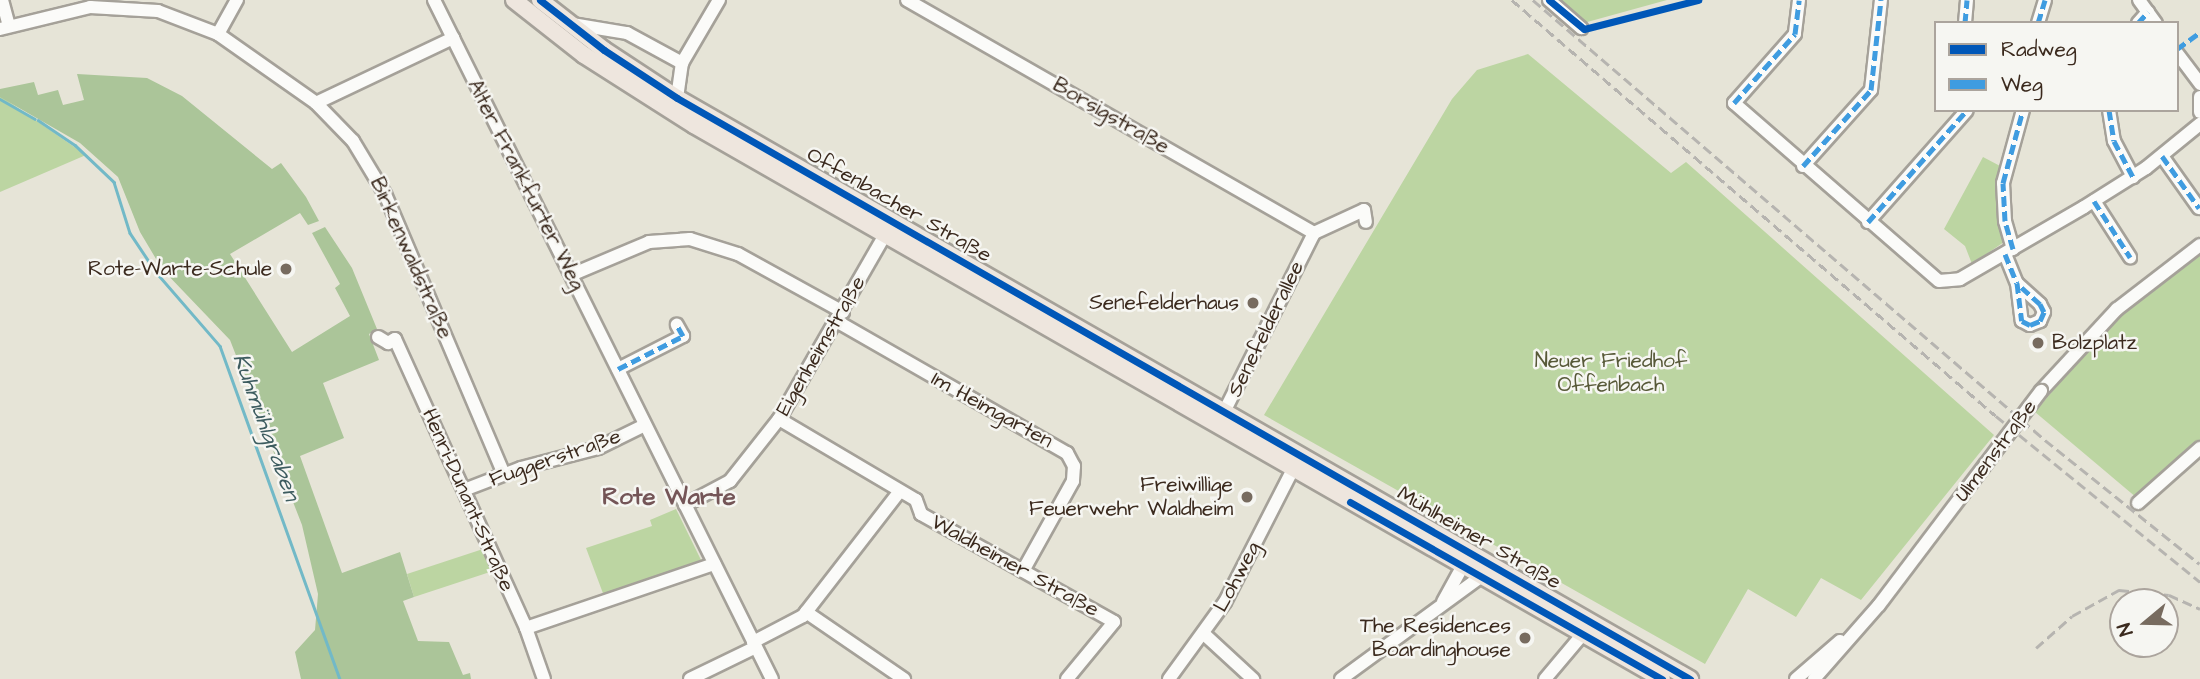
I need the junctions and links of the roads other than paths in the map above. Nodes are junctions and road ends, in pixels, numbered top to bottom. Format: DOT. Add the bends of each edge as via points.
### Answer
graph roads {
  1 [pos="2,0"];
  2 [pos="237,0"];
  3 [pos="434,0"];
  4 [pos="514,0"];
  5 [pos="540,0"];
  6 [pos="719,0"];
  7 [pos="907,0"];
  8 [pos="1549,0"];
  9 [pos="1799,0"];
  10 [pos="1881,0"];
  11 [pos="1968,0"];
  12 [pos="2045,0"];
  13 [pos="2139,0"];
  14 [pos="2152,17"];
  15 [pos="1965,21"];
  16 [pos="2039,21"];
  17 [pos="569,24"];
  18 [pos="5,28"];
  19 [pos="1581,28"];
  20 [pos="218,34"];
  21 [pos="453,38"];
  22 [pos="2179,56"];
  23 [pos="682,63"];
  24 [pos="2200,84"];
  25 [pos="2200,97"];
  26 [pos="677,98"];
  27 [pos="316,103"];
  28 [pos="1965,112"];
  29 [pos="2022,112"];
  30 [pos="2109,112"];
  31 [pos="2200,112"];
  32 [pos="2200,124"];
  33 [pos="2162,156"];
  34 [pos="1803,166"];
  35 [pos="2133,177"];
  36 [pos="2094,201"];
  37 [pos="2199,208"];
  38 [pos="1366,222"];
  39 [pos="1868,222"];
  40 [pos="886,233"];
  41 [pos="1314,233"];
  42 [pos="2200,245"];
  43 [pos="2009,251"];
  44 [pos="2130,257"];
  45 [pos="571,275"];
  46 [pos="2017,283"];
  47 [pos="840,317"];
  48 [pos="677,325"];
  49 [pos="378,337"];
  50 [pos="618,369"];
  51 [pos="1221,417"];
  52 [pos="779,419"];
  53 [pos="645,425"];
  54 [pos="1248,434"];
  55 [pos="2200,447"];
  56 [pos="1293,469"];
  57 [pos="504,474"];
  58 [pos="464,490"];
  59 [pos="900,491"];
  60 [pos="2138,503"];
  61 [pos="685,505"];
  62 [pos="1466,560"];
  63 [pos="714,564"];
  64 [pos="1023,571"];
  65 [pos="1487,572"];
  66 [pos="1441,606"];
  67 [pos="806,612"];
  68 [pos="526,628"];
  69 [pos="1852,633"];
  70 [pos="1204,634"];
  71 [pos="1583,635"];
  72 [pos="754,644"];
  73 [pos="544,679"];
  74 [pos="690,679"];
  75 [pos="772,679"];
  76 [pos="904,679"];
  77 [pos="1067,679"];
  78 [pos="1169,679"];
  79 [pos="1253,679"];
  80 [pos="1341,679"];
  81 [pos="1545,679"];
  82 [pos="1662,679"];
  83 [pos="1690,679"];
  84 [pos="1796,679"];
  85 [pos="1814,679"];
  1 -- 18 [label="street"];
  2 -- 20 [label="street"];
  3 -- 21 [label="street, Alter Frankfurter Weg"];
  4 -- 40 [label="main road, Offenbacher Straße" via="641,93"];
  5 -- 17 [label="main road, Offenbacher Straße"];
  6 -- 23 [label="street"];
  7 -- 41 [label="street, Borsigstraße"];
  8 -- 19 [label="street"];
  9 -- 34 [label="street" via="1795,34 1734,103"];
  10 -- 34 [label="street" via="1871,90"];
  11 -- 15 [label="street"];
  12 -- 16 [label="street"];
  13 -- 14 [label="street"];
  17 -- 23 [label="street" via="627,33"];
  17 -- 26 [label="main road, Offenbacher Straße"];
  18 -- 20 [label="street, Birkenwaldstraße" via="62,11 117,6 158,11"];
  20 -- 27 [label="street, Birkenwaldstraße"];
  21 -- 27 [label="street"];
  21 -- 45 [label="street, Alter Frankfurter Weg"];
  22 -- 24 [label="street"];
  23 -- 26 [label="street"];
  25 -- 31 [label="street"];
  26 -- 51 [label="main road, Offenbacher Straße"];
  27 -- 57 [label="street, Birkenwaldstraße" via="353,141 382,187"];
  28 -- 39 [label="street"];
  29 -- 43 [label="street" via="2003,183"];
  30 -- 35 [label="street" via="2115,141"];
  32 -- 33 [label="street"];
  33 -- 35 [label="street"];
  33 -- 37 [label="street"];
  34 -- 39 [label="street"];
  35 -- 36 [label="street"];
  36 -- 43 [label="street"];
  36 -- 44 [label="street"];
  38 -- 41 [label="street" via="1364,210"];
  39 -- 43 [label="street" via="1932,278 1946,283"];
  40 -- 47 [label="street, Eigenheimstraße"];
  40 -- 51 [label="main road, Offenbacher Straße"];
  41 -- 51 [label="street, Senefelderallee"];
  42 -- 69 [label="street, Ulmenstraße, bridge" via="2117,309 2041,391 1879,605"];
  43 -- 46 [label="street"];
  45 -- 47 [label="street, Im Heimgarten" via="649,242 690,239 738,254"];
  45 -- 50 [label="street, Alter Frankfurter Weg"];
  47 -- 52 [label="street, Eigenheimstraße"];
  47 -- 64 [label="street, Im Heimgarten" via="1067,453 1074,466 1073,481"];
  48 -- 50 [label="street" via="683,336"];
  49 -- 58 [label="street, Henri-Dunant-Straße" via="388,342 395,339"];
  50 -- 53 [label="street, Alter Frankfurter Weg"];
  51 -- 54 [label="main road, Offenbacher Straße"];
  52 -- 59 [label="street, Waldheimer Straße"];
  52 -- 61 [label="street, Eigenheimstraße" via="730,481"];
  53 -- 57 [label="street, Fuggerstraße" via="590,451"];
  53 -- 61 [label="street, Alter Frankfurter Weg"];
  54 -- 56 [label="main road, Mühlheimer Straße"];
  54 -- 62 [label="main road, Mühlheimer Straße" via="1452,543"];
  55 -- 60 [label="street"];
  56 -- 62 [label="main road, Mühlheimer Straße"];
  56 -- 70 [label="street, Lohweg" via="1225,603"];
  57 -- 58 [label="street, Fuggerstraße"];
  58 -- 68 [label="street, Henri-Dunant-Straße"];
  59 -- 64 [label="street, Waldheimer Straße" via="916,500 921,514"];
  59 -- 67 [label="street"];
  61 -- 63 [label="street, Alter Frankfurter Weg"];
  62 -- 65 [label="main road, Mühlheimer Straße"];
  62 -- 66 [label="street"];
  63 -- 68 [label="street"];
  63 -- 72 [label="street, Alter Frankfurter Weg"];
  64 -- 77 [label="street, Waldheimer Straße" via="1114,622"];
  65 -- 66 [label="street"];
  65 -- 71 [label="main road, Mühlheimer Straße"];
  65 -- 83 [label="main road, Mühlheimer Straße"];
  66 -- 80 [label="street"];
  67 -- 72 [label="street"];
  67 -- 76 [label="street"];
  68 -- 73 [label="street, Henri-Dunant-Straße"];
  69 -- 84 [label="street" via="1817,657"];
  69 -- 85 [label="street, Ulmenstraße"];
  70 -- 78 [label="street, Lohweg"];
  70 -- 79 [label="street"];
  71 -- 81 [label="street"];
  71 -- 82 [label="main road, Mühlheimer Straße"];
  72 -- 74 [label="street"];
  72 -- 75 [label="street, Alter Frankfurter Weg"];
}
